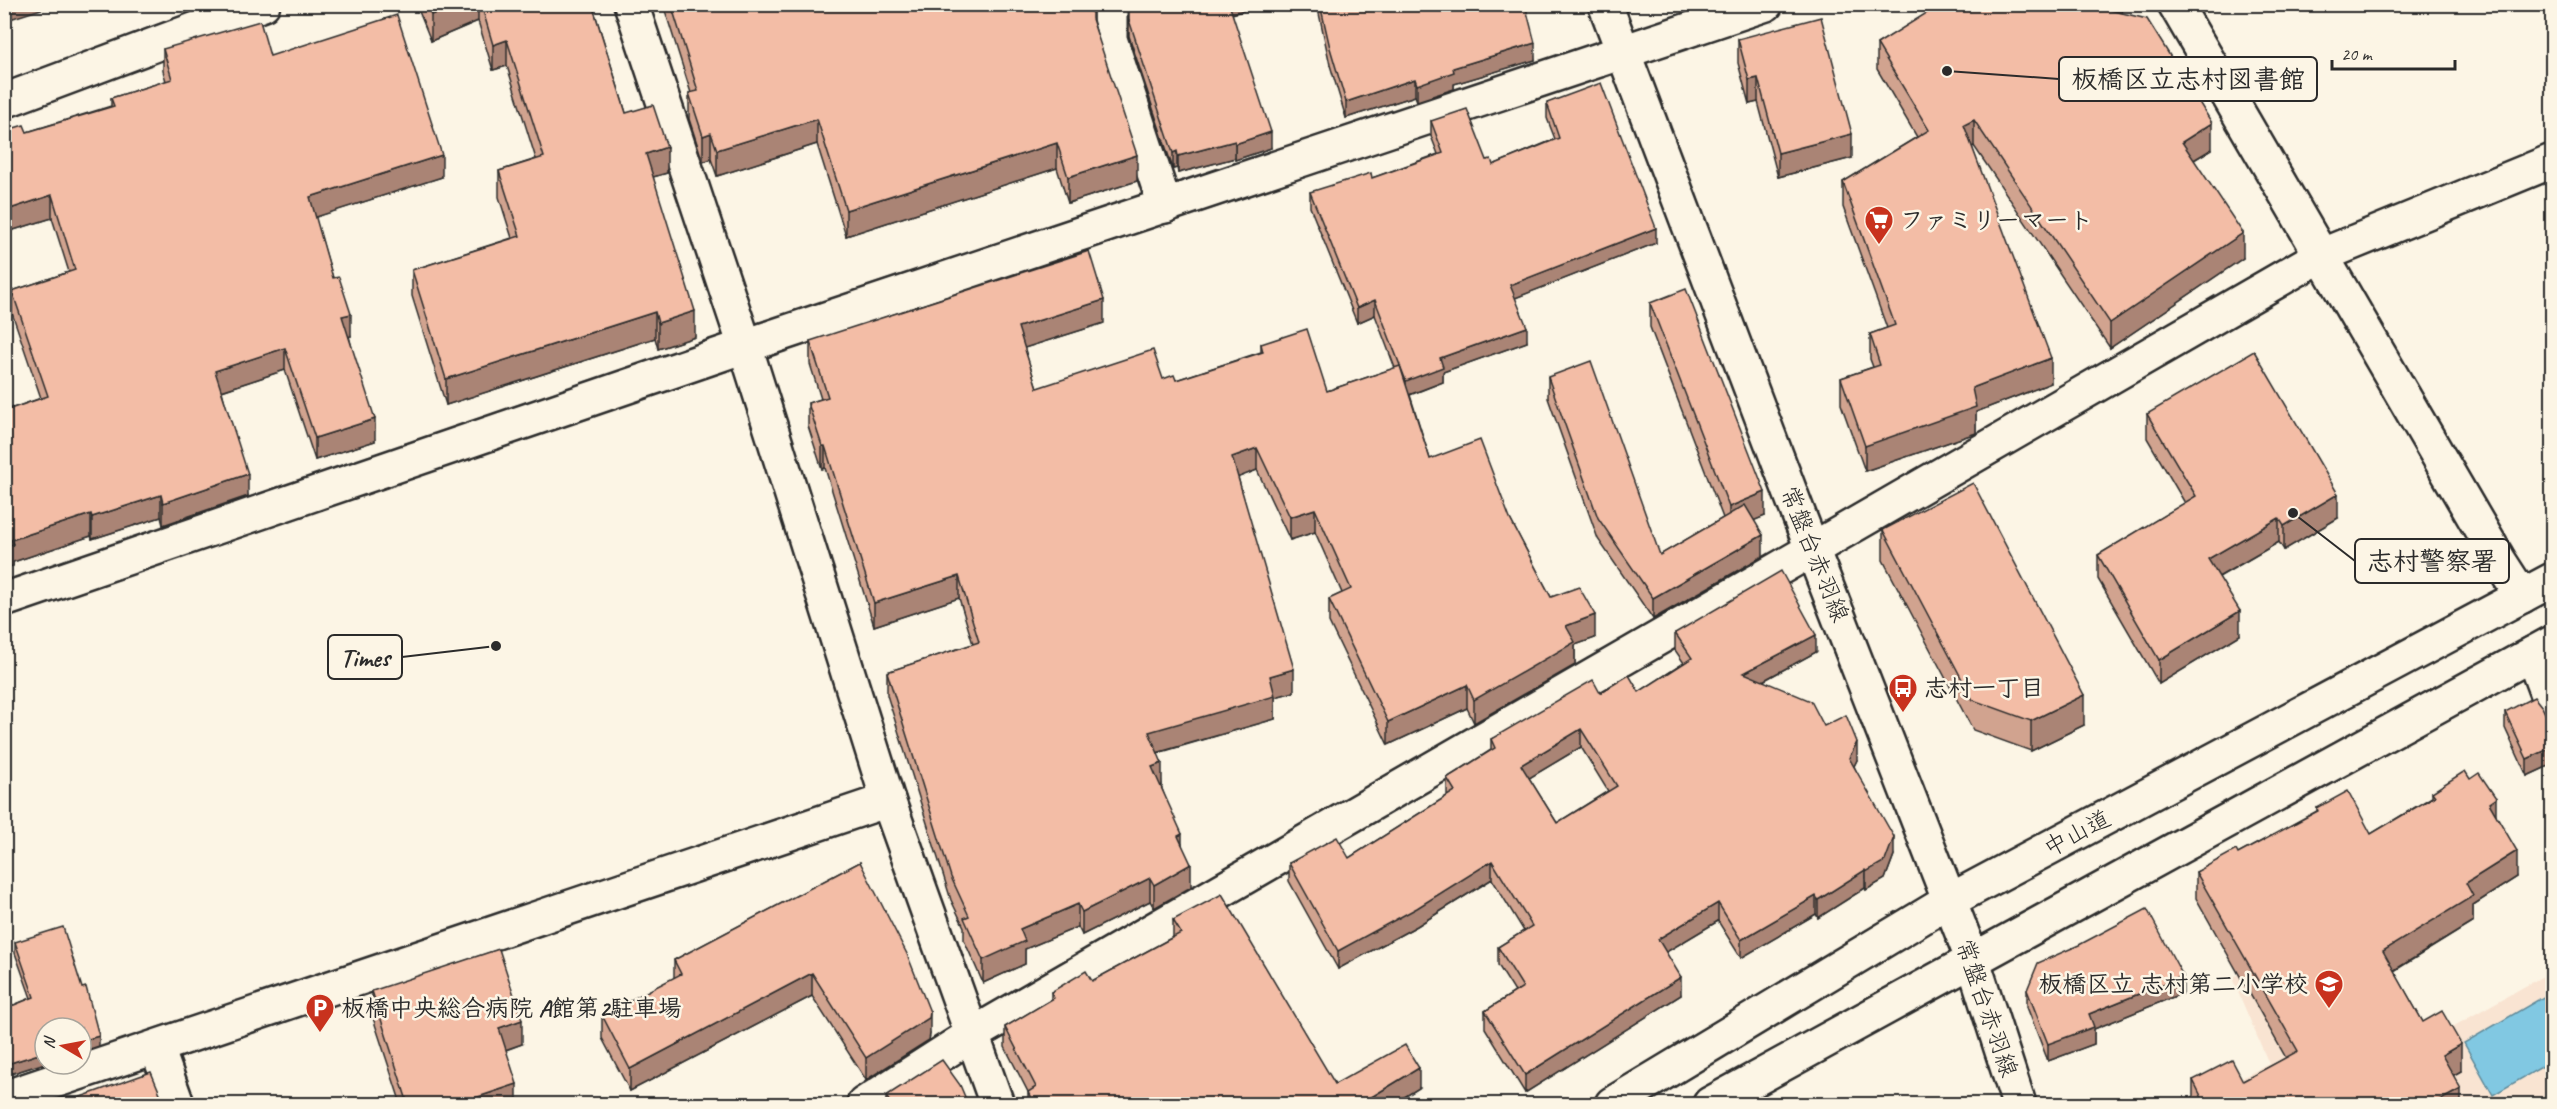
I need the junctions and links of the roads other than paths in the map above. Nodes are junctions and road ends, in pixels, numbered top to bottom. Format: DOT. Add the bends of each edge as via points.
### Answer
graph roads {
  1 [pos="263,4"];
  2 [pos="631,4"];
  3 [pos="1110,4"];
  4 [pos="1605,4"];
  5 [pos="1766,4"];
  6 [pos="2175,4"];
  7 [pos="1624,52"];
  8 [pos="4,101"];
  9 [pos="2553,161"];
  10 [pos="1165,206"];
  11 [pos="2320,256"];
  12 [pos="745,346"];
  13 [pos="1813,550"];
  14 [pos="2553,580"];
  15 [pos="2522,596"];
  16 [pos="4,600"];
  17 [pos="2542,649"];
  18 [pos="2553,708"];
  19 [pos="888,800"];
  20 [pos="1949,901"];
  21 [pos="1973,961"];
  22 [pos="973,1034"];
  23 [pos="157,1048"];
  24 [pos="4,1098"];
  25 [pos="177,1104"];
  26 [pos="864,1104"];
  27 [pos="998,1104"];
  28 [pos="1612,1104"];
  29 [pos="1710,1104"];
  30 [pos="2019,1104"];
  1 -- 8 [label="main road"];
  2 -- 12 [label="main road"];
  3 -- 10 [label="main road" via="1110,39"];
  4 -- 7 [label="main road, 常盤台赤羽線"];
  5 -- 7 [label="main road"];
  6 -- 11 [label="main road"];
  7 -- 10 [label="main road"];
  7 -- 13 [label="main road, 常盤台赤羽線"];
  9 -- 11 [label="main road"];
  10 -- 12 [label="main road"];
  11 -- 13 [label="main road"];
  11 -- 15 [label="main road"];
  12 -- 16 [label="main road"];
  12 -- 19 [label="main road"];
  13 -- 20 [label="main road, 常盤台赤羽線"];
  13 -- 22 [label="main road"];
  14 -- 15 [label="main road, 中山道"];
  15 -- 20 [label="main road, 中山道"];
  17 -- 18 [label="main road"];
  17 -- 21 [label="main road"];
  19 -- 22 [label="main road"];
  19 -- 23 [label="main road"];
  20 -- 21 [label="main road, 常盤台赤羽線"];
  20 -- 28 [label="main road, 中山道"];
  21 -- 29 [label="main road"];
  21 -- 30 [label="main road, 常盤台赤羽線"];
  22 -- 26 [label="main road"];
  22 -- 27 [label="main road"];
  23 -- 24 [label="main road"];
  23 -- 25 [label="main road"];
}
